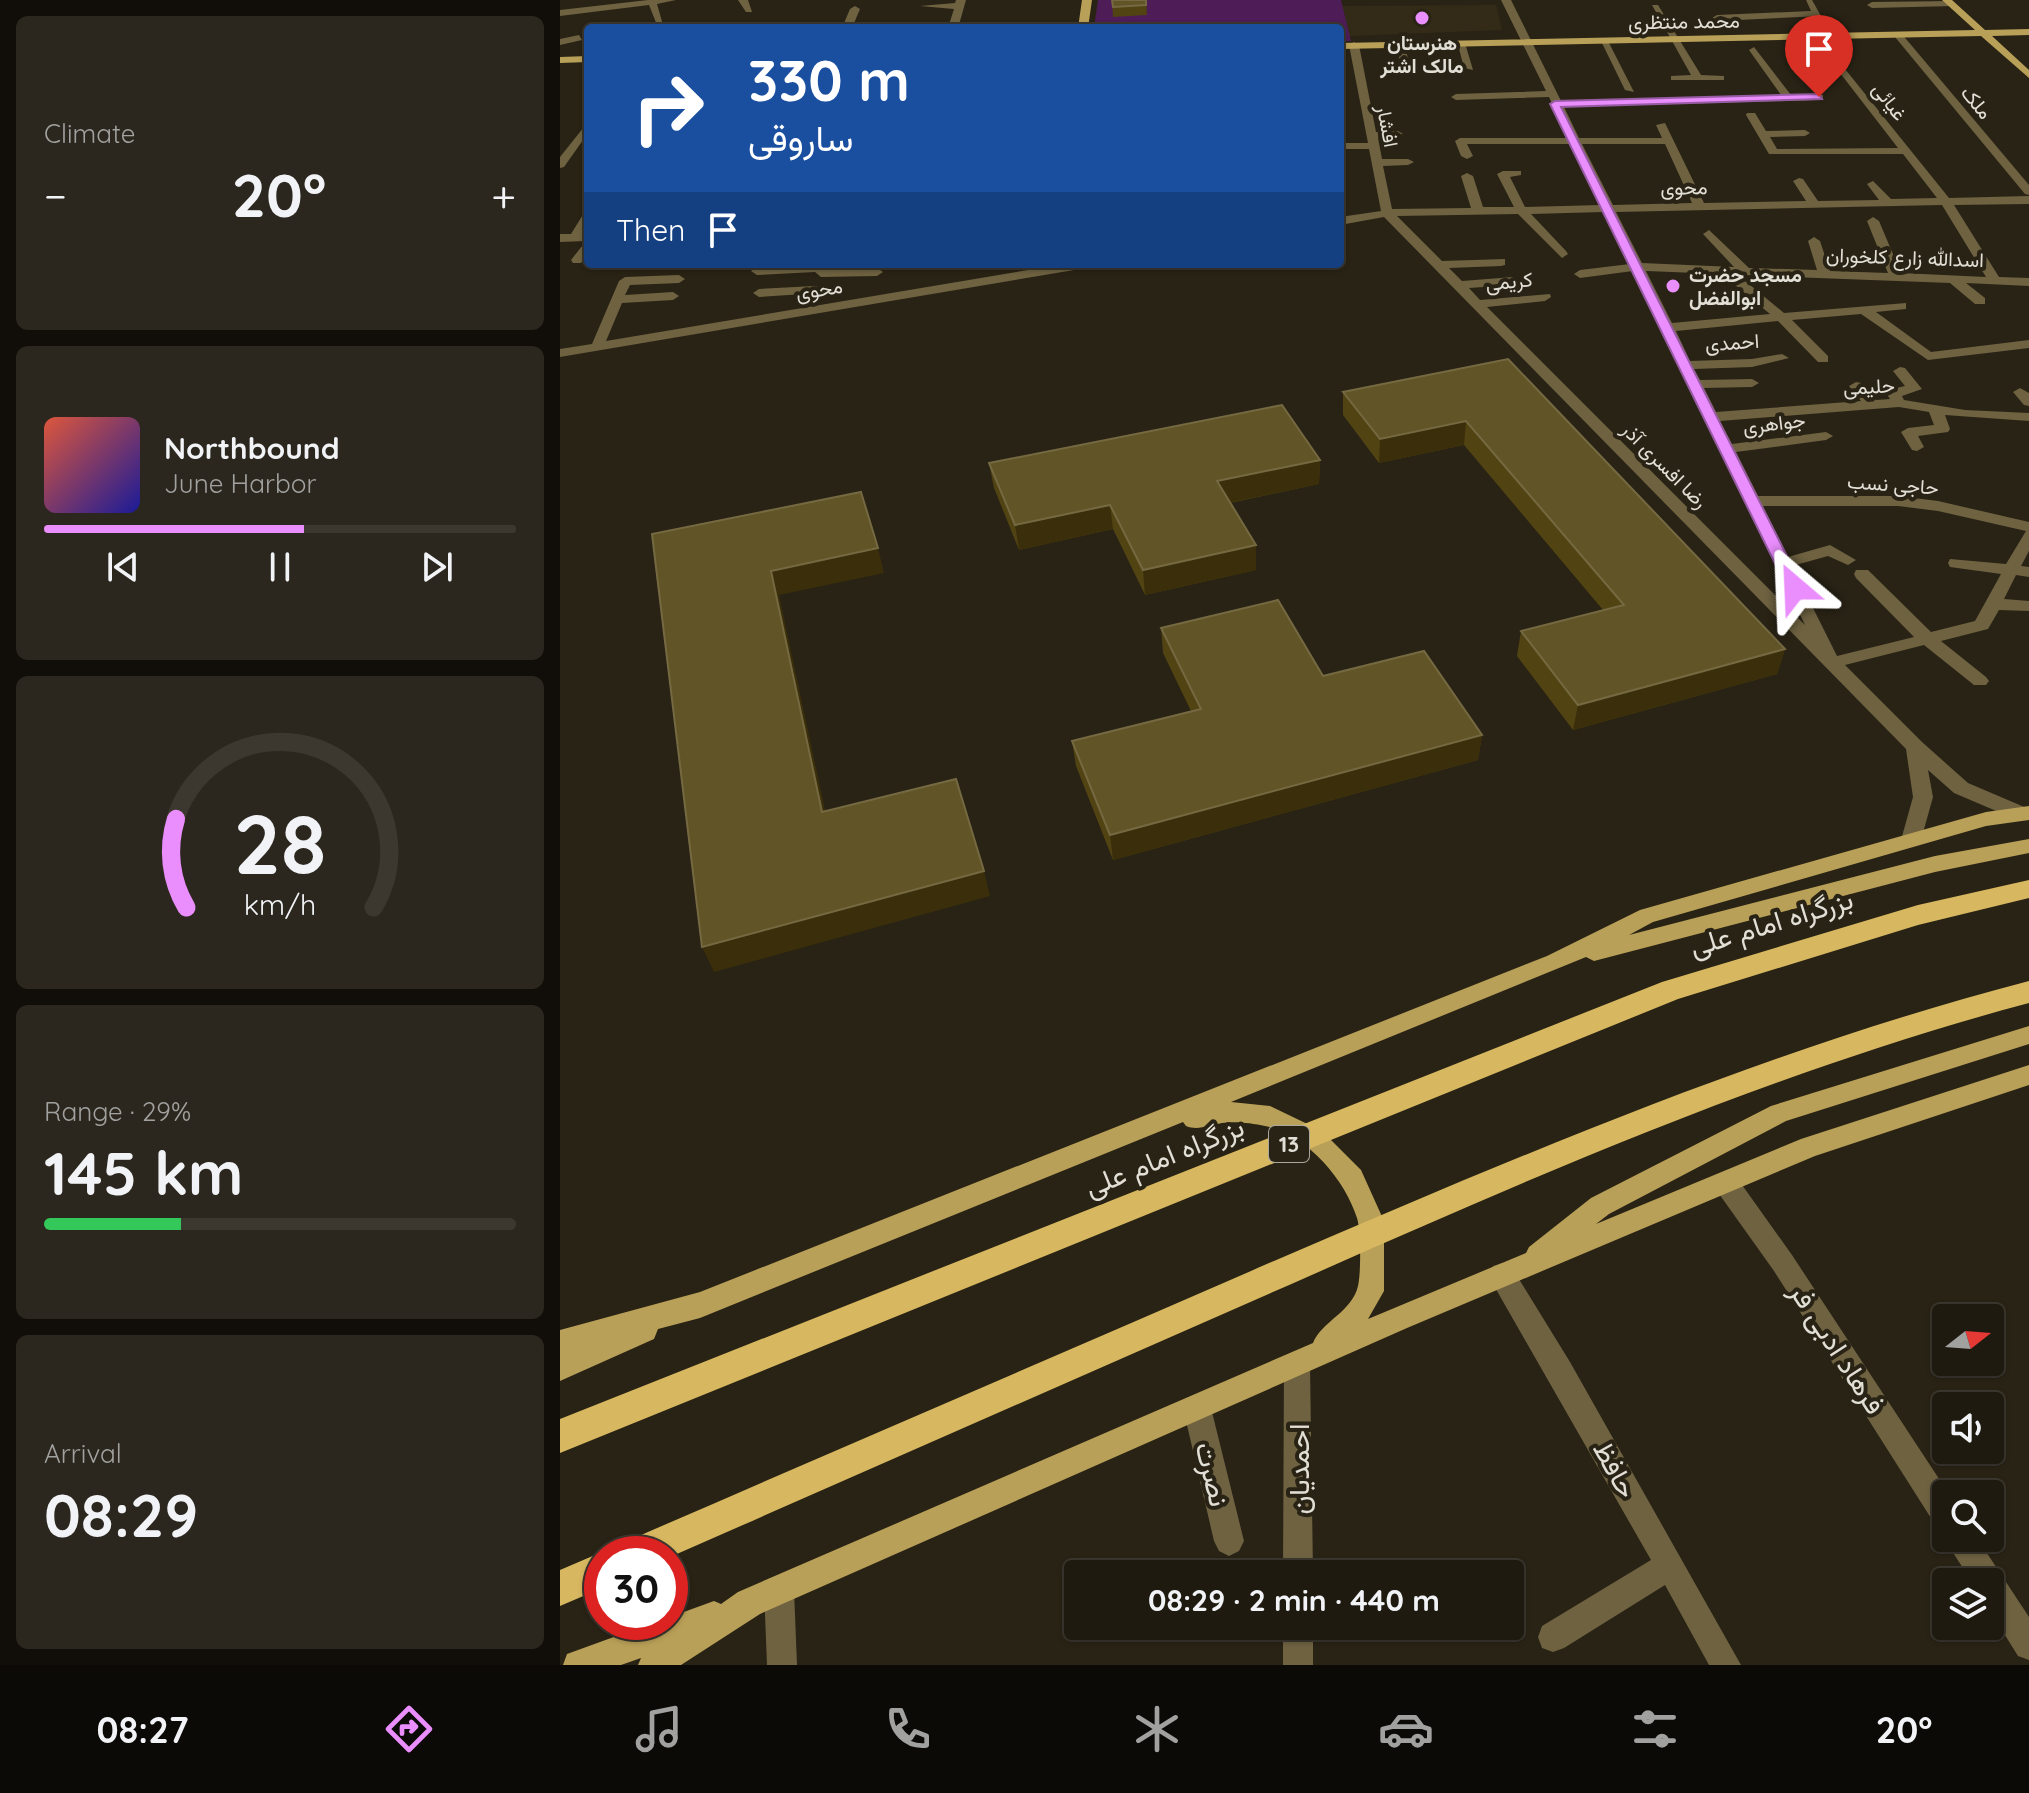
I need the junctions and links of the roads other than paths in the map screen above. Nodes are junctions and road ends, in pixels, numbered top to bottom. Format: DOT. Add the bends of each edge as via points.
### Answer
graph roads {
  1 [pos="671,0"];
  2 [pos="743,0"];
  3 [pos="1087,0"];
  4 [pos="1506,0"];
  5 [pos="652,2"];
  6 [pos="1809,2"];
  7 [pos="1956,2"];
  8 [pos="961,3"];
  9 [pos="613,4"];
  10 [pos="1872,5"];
  11 [pos="925,6"];
  12 [pos="1655,7"];
  13 [pos="855,9"];
  14 [pos="749,10"];
  15 [pos="1755,12"];
  16 [pos="560,13"];
  17 [pos="1717,18"];
  18 [pos="660,23"];
  19 [pos="849,24"];
  20 [pos="954,24"];
  21 [pos="1084,24"];
  22 [pos="2029,32"];
  23 [pos="1983,33"];
  24 [pos="1998,33"];
  25 [pos="1898,35"];
  26 [pos="1816,36"];
  27 [pos="1774,37"];
  28 [pos="579,38"];
  29 [pos="1674,40"];
  30 [pos="1603,41"];
  31 [pos="560,42"];
  32 [pos="1524,42"];
  33 [pos="1460,43"];
  34 [pos="1354,45"];
  35 [pos="1398,45"];
  36 [pos="1344,46"];
  37 [pos="1754,50"];
  38 [pos="584,59"];
  39 [pos="560,60"];
  40 [pos="2029,60"];
  41 [pos="1469,68"];
  42 [pos="1411,73"];
  43 [pos="2029,75"];
  44 [pos="1675,78"];
  45 [pos="1698,78"];
  46 [pos="1720,78"];
  47 [pos="1448,84"];
  48 [pos="1630,90"];
  49 [pos="1819,97"];
  50 [pos="1788,98"];
  51 [pos="1553,99"];
  52 [pos="1751,115"];
  53 [pos="1478,125"];
  54 [pos="1661,125"];
  55 [pos="584,132"];
  56 [pos="1805,133"];
  57 [pos="1398,134"];
  58 [pos="1762,134"];
  59 [pos="1572,139"];
  60 [pos="1372,141"];
  61 [pos="1484,141"];
  62 [pos="1669,141"];
  63 [pos="1344,145"];
  64 [pos="1804,151"];
  65 [pos="1906,151"];
  66 [pos="1467,156"];
  67 [pos="1408,162"];
  68 [pos="1915,162"];
  69 [pos="1377,163"];
  70 [pos="1884,163"];
  71 [pos="560,165"];
  72 [pos="1813,165"];
  73 [pos="1517,173"];
  74 [pos="1467,176"];
  75 [pos="1799,181"];
  76 [pos="1873,184"];
  77 [pos="2029,192"];
  78 [pos="2029,200"];
  79 [pos="1946,202"];
  80 [pos="1888,203"];
  81 [pos="1815,205"];
  82 [pos="1700,207"];
  83 [pos="1607,209"];
  84 [pos="1521,210"];
  85 [pos="1478,211"];
  86 [pos="1387,213"];
  87 [pos="1344,220"];
  88 [pos="1873,221"];
  89 [pos="1709,234"];
  90 [pos="581,237"];
  91 [pos="560,238"];
  92 [pos="1814,241"];
  93 [pos="584,250"];
  94 [pos="1562,254"];
  95 [pos="577,260"];
  96 [pos="1501,262"];
  97 [pos="1439,265"];
  98 [pos="1636,267"];
  99 [pos="1041,268"];
  100 [pos="822,269"];
  101 [pos="757,271"];
  102 [pos="1726,271"];
  103 [pos="1745,271"];
  104 [pos="877,272"];
  105 [pos="1580,274"];
  106 [pos="1825,274"];
  107 [pos="1867,276"];
  108 [pos="1896,277"];
  109 [pos="679,279"];
  110 [pos="1953,279"];
  111 [pos="1513,281"];
  112 [pos="1995,281"];
  113 [pos="2029,282"];
  114 [pos="1459,285"];
  115 [pos="814,290"];
  116 [pos="759,293"];
  117 [pos="673,296"];
  118 [pos="1545,297"];
  119 [pos="616,300"];
  120 [pos="1980,301"];
  121 [pos="1477,304"];
  122 [pos="1901,306"];
  123 [pos="1871,309"];
  124 [pos="805,312"];
  125 [pos="1780,316"];
  126 [pos="1666,328"];
  127 [pos="2029,344"];
  128 [pos="597,347"];
  129 [pos="560,353"];
  130 [pos="1782,358"];
  131 [pos="1823,359"];
  132 [pos="1685,365"];
  133 [pos="1900,371"];
  134 [pos="1752,383"];
  135 [pos="1694,384"];
  136 [pos="1856,386"];
  137 [pos="1899,403"];
  138 [pos="1872,405"];
  139 [pos="1936,411"];
  140 [pos="1710,417"];
  141 [pos="2029,417"];
  142 [pos="1826,436"];
  143 [pos="1917,447"];
  144 [pos="1726,449"];
  145 [pos="1752,501"];
  146 [pos="2029,527"];
  147 [pos="2029,535"];
  148 [pos="1848,560"];
  149 [pos="1783,563"];
  150 [pos="1956,563"];
  151 [pos="2011,570"];
  152 [pos="2029,572"];
  153 [pos="1862,574"];
  154 [pos="1993,604"];
  155 [pos="2029,606"];
  156 [pos="1927,639"];
  157 [pos="1832,663"];
  158 [pos="1980,681"];
  159 [pos="1915,747"];
  160 [pos="2025,814"];
  161 [pos="1911,840"];
  162 [pos="2029,846"];
  163 [pos="2029,889"];
  164 [pos="1555,962"];
  165 [pos="2029,992"];
  166 [pos="2029,1035"];
  167 [pos="2029,1075"];
  168 [pos="1145,1128"];
  169 [pos="1726,1183"];
  170 [pos="1511,1273"];
  171 [pos="700,1305"];
  172 [pos="560,1343"];
  173 [pos="1297,1365"];
  174 [pos="560,1368"];
  175 [pos="1197,1408"];
  176 [pos="560,1436"];
  177 [pos="1932,1494"];
  178 [pos="678,1536"];
  179 [pos="1229,1541"];
  180 [pos="1298,1560"];
  181 [pos="1670,1565"];
  182 [pos="584,1578"];
  183 [pos="560,1588"];
  184 [pos="779,1590"];
  185 [pos="749,1603"];
  186 [pos="2004,1606"];
  187 [pos="1553,1637"];
  188 [pos="1298,1640"];
  189 [pos="2029,1645"];
  190 [pos="578,1665"];
  191 [pos="653,1665"];
  192 [pos="782,1665"];
  193 [pos="1298,1665"];
  194 [pos="1726,1665"];
  1 -- 5 [label="street"];
  2 -- 14 [label="street"];
  3 -- 21 [label="main road"];
  4 -- 32 [label="street"];
  5 -- 9 [label="street"];
  5 -- 18 [label="street"];
  6 -- 15 [label="street" via="1818,14"];
  7 -- 10 [label="street"];
  7 -- 23 [label="main road"];
  7 -- 24 [label="main road"];
  8 -- 11 [label="street"];
  8 -- 20 [label="street"];
  9 -- 16 [label="street"];
  12 -- 29 [label="street"];
  13 -- 19 [label="street"];
  15 -- 17 [label="street"];
  15 -- 27 [label="street"];
  22 -- 24 [label="main road, محمد منتظری"];
  23 -- 24 [label="main road, محمد منتظری"];
  23 -- 25 [label="main road, محمد منتظری"];
  23 -- 43 [label="main road"];
  24 -- 40 [label="main road"];
  25 -- 26 [label="main road, محمد منتظری"];
  25 -- 77 [label="street, ملک"];
  26 -- 27 [label="main road, محمد منتظری"];
  26 -- 65 [label="street, غیائی"];
  27 -- 29 [label="main road, محمد منتظری"];
  28 -- 31 [label="street"];
  29 -- 30 [label="main road, محمد منتظری"];
  29 -- 45 [label="street" via="1683,63"];
  30 -- 32 [label="main road, محمد منتظری"];
  30 -- 48 [label="street"];
  32 -- 33 [label="main road, محمد منتظری"];
  32 -- 51 [label="street"];
  33 -- 35 [label="main road, محمد منتظری"];
  33 -- 41 [label="street"];
  34 -- 35 [label="main road, محمد منتظری"];
  34 -- 36 [label="main road, محمد منتظری"];
  34 -- 60 [label="street, افشار"];
  35 -- 42 [label="street"];
  37 -- 50 [label="street"];
  38 -- 39 [label="main road"];
  44 -- 45 [label="street"];
  45 -- 46 [label="street"];
  47 -- 51 [label="street" via="1458,101"];
  49 -- 50 [label="street"];
  50 -- 51 [label="street"];
  51 -- 59 [label="street"];
  52 -- 58 [label="street, غیائی"];
  53 -- 61 [label="street"];
  54 -- 62 [label="street"];
  55 -- 71 [label="street"];
  56 -- 58 [label="street"];
  57 -- 60 [label="street"];
  58 -- 64 [label="street, غیائی" via="1773,152"];
  59 -- 61 [label="street" via="1505,146"];
  59 -- 62 [label="street"];
  59 -- 83 [label="street"];
  60 -- 63 [label="street"];
  60 -- 69 [label="street, افشار"];
  61 -- 66 [label="street" via="1460,141"];
  62 -- 82 [label="street"];
  64 -- 65 [label="street, غیائی"];
  64 -- 72 [label="street"];
  65 -- 68 [label="street, غیائی"];
  67 -- 69 [label="street"];
  68 -- 70 [label="street"];
  68 -- 79 [label="street, غیائی"];
  69 -- 86 [label="street, افشار"];
  73 -- 84 [label="street" via="1498,174"];
  74 -- 85 [label="street"];
  75 -- 81 [label="street"];
  76 -- 80 [label="street"];
  78 -- 79 [label="street, محوی"];
  79 -- 80 [label="street, محوی"];
  79 -- 112 [label="street, غیائی"];
  80 -- 81 [label="street, محوی"];
  81 -- 82 [label="street, محوی"];
  82 -- 83 [label="street, محوی"];
  83 -- 84 [label="street, محوی"];
  83 -- 98 [label="street"];
  84 -- 85 [label="street, محوی"];
  84 -- 94 [label="street"];
  85 -- 86 [label="street, محوی"];
  86 -- 87 [label="street, محوی"];
  86 -- 97 [label="street, رضا افسری آذر"];
  88 -- 108 [label="street"];
  89 -- 103 [label="street"];
  90 -- 91 [label="street"];
  92 -- 106 [label="street"];
  93 -- 95 [label="street"];
  96 -- 97 [label="street"];
  97 -- 114 [label="street, رضا افسری آذر"];
  98 -- 102 [label="street, اسدالله زارع کلخوران"];
  98 -- 105 [label="street, اسدالله زارع کلخوران"];
  98 -- 126 [label="street"];
  99 -- 124 [label="street, محوی"];
  100 -- 101 [label="street"];
  100 -- 104 [label="street"];
  100 -- 115 [label="street"];
  102 -- 103 [label="street, اسدالله زارع کلخوران"];
  102 -- 125 [label="street"];
  103 -- 106 [label="street, اسدالله زارع کلخوران"];
  106 -- 107 [label="street, اسدالله زارع کلخوران"];
  107 -- 108 [label="street, اسدالله زارع کلخوران"];
  107 -- 123 [label="street"];
  108 -- 110 [label="street, اسدالله زارع کلخوران"];
  109 -- 119 [label="street" via="625,281"];
  110 -- 112 [label="street, اسدالله زارع کلخوران"];
  110 -- 120 [label="street"];
  111 -- 114 [label="street"];
  112 -- 113 [label="street, اسدالله زارع کلخوران"];
  114 -- 121 [label="street, رضا افسری آذر"];
  115 -- 116 [label="street"];
  115 -- 124 [label="street"];
  117 -- 119 [label="street"];
  118 -- 121 [label="street, کریمی"];
  119 -- 128 [label="street"];
  121 -- 157 [label="street, رضا افسری آذر"];
  122 -- 123 [label="street"];
  123 -- 125 [label="street"];
  123 -- 127 [label="street" via="1928,356"];
  124 -- 128 [label="street, محوی"];
  125 -- 126 [label="street"];
  125 -- 131 [label="street"];
  126 -- 132 [label="street"];
  128 -- 129 [label="street, محوی"];
  130 -- 132 [label="street, احمدی"];
  132 -- 135 [label="street"];
  133 -- 137 [label="street" via="1915,389 1893,393"];
  134 -- 135 [label="street"];
  135 -- 140 [label="street"];
  136 -- 138 [label="street"];
  137 -- 138 [label="street, حلیمی"];
  137 -- 139 [label="street, حلیمی"];
  138 -- 140 [label="street, حلیمی"];
  139 -- 141 [label="street, حلیمی"];
  139 -- 143 [label="street" via="1943,429 1908,432"];
  140 -- 144 [label="street"];
  142 -- 144 [label="street, جواهری"];
  144 -- 145 [label="street"];
  145 -- 146 [label="street, حاجی نسب" via="1898,501"];
  145 -- 149 [label="street"];
  147 -- 151 [label="street"];
  148 -- 149 [label="street" via="1830,550"];
  149 -- 157 [label="street"];
  150 -- 151 [label="street"];
  151 -- 152 [label="street"];
  151 -- 154 [label="street"];
  153 -- 156 [label="street"];
  154 -- 155 [label="street"];
  154 -- 156 [label="street" via="1982,625"];
  156 -- 157 [label="street"];
  156 -- 158 [label="street"];
  157 -- 159 [label="street, رضا افسری آذر"];
  159 -- 160 [label="street, رضا افسری آذر" via="1961,788"];
  159 -- 161 [label="street" via="1923,797"];
  160 -- 161 [label="main road"];
  161 -- 164 [label="main road" via="1647,916"];
  162 -- 164 [label="main road" via="1920,868"];
  163 -- 176 [label="highway, بزرگراه امام علی / 13" via="1918,915 1671,990"];
  164 -- 168 [label="main road"];
  165 -- 178 [label="highway" via="1940,1014 1686,1101 1401,1218"];
  166 -- 170 [label="main road" via="1779,1113 1600,1206"];
  167 -- 169 [label="main road" via="1810,1147"];
  168 -- 171 [label="main road"];
  168 -- 173 [label="main road" via="1225,1112 1270,1116 1314,1138 1352,1178 1371,1221 1371,1291 1348,1326"];
  169 -- 170 [label="main road"];
  169 -- 177 [label="street, فرهاد ادبی فر"];
  170 -- 173 [label="main road"];
  170 -- 181 [label="street, حافظ"];
  171 -- 172 [label="main road"];
  171 -- 174 [label="main road"];
  173 -- 175 [label="main road"];
  173 -- 180 [label="street, احمدیان"];
  175 -- 179 [label="street, نصرت"];
  175 -- 184 [label="main road"];
  181 -- 187 [label="street"];
  181 -- 194 [label="street, حافظ"];
  182 -- 183 [label="highway"];
  184 -- 185 [label="main road"];
  184 -- 192 [label="street"];
  185 -- 190 [label="main road"];
  185 -- 191 [label="main road"];
  186 -- 189 [label="street"];
  188 -- 193 [label="street"];
}
